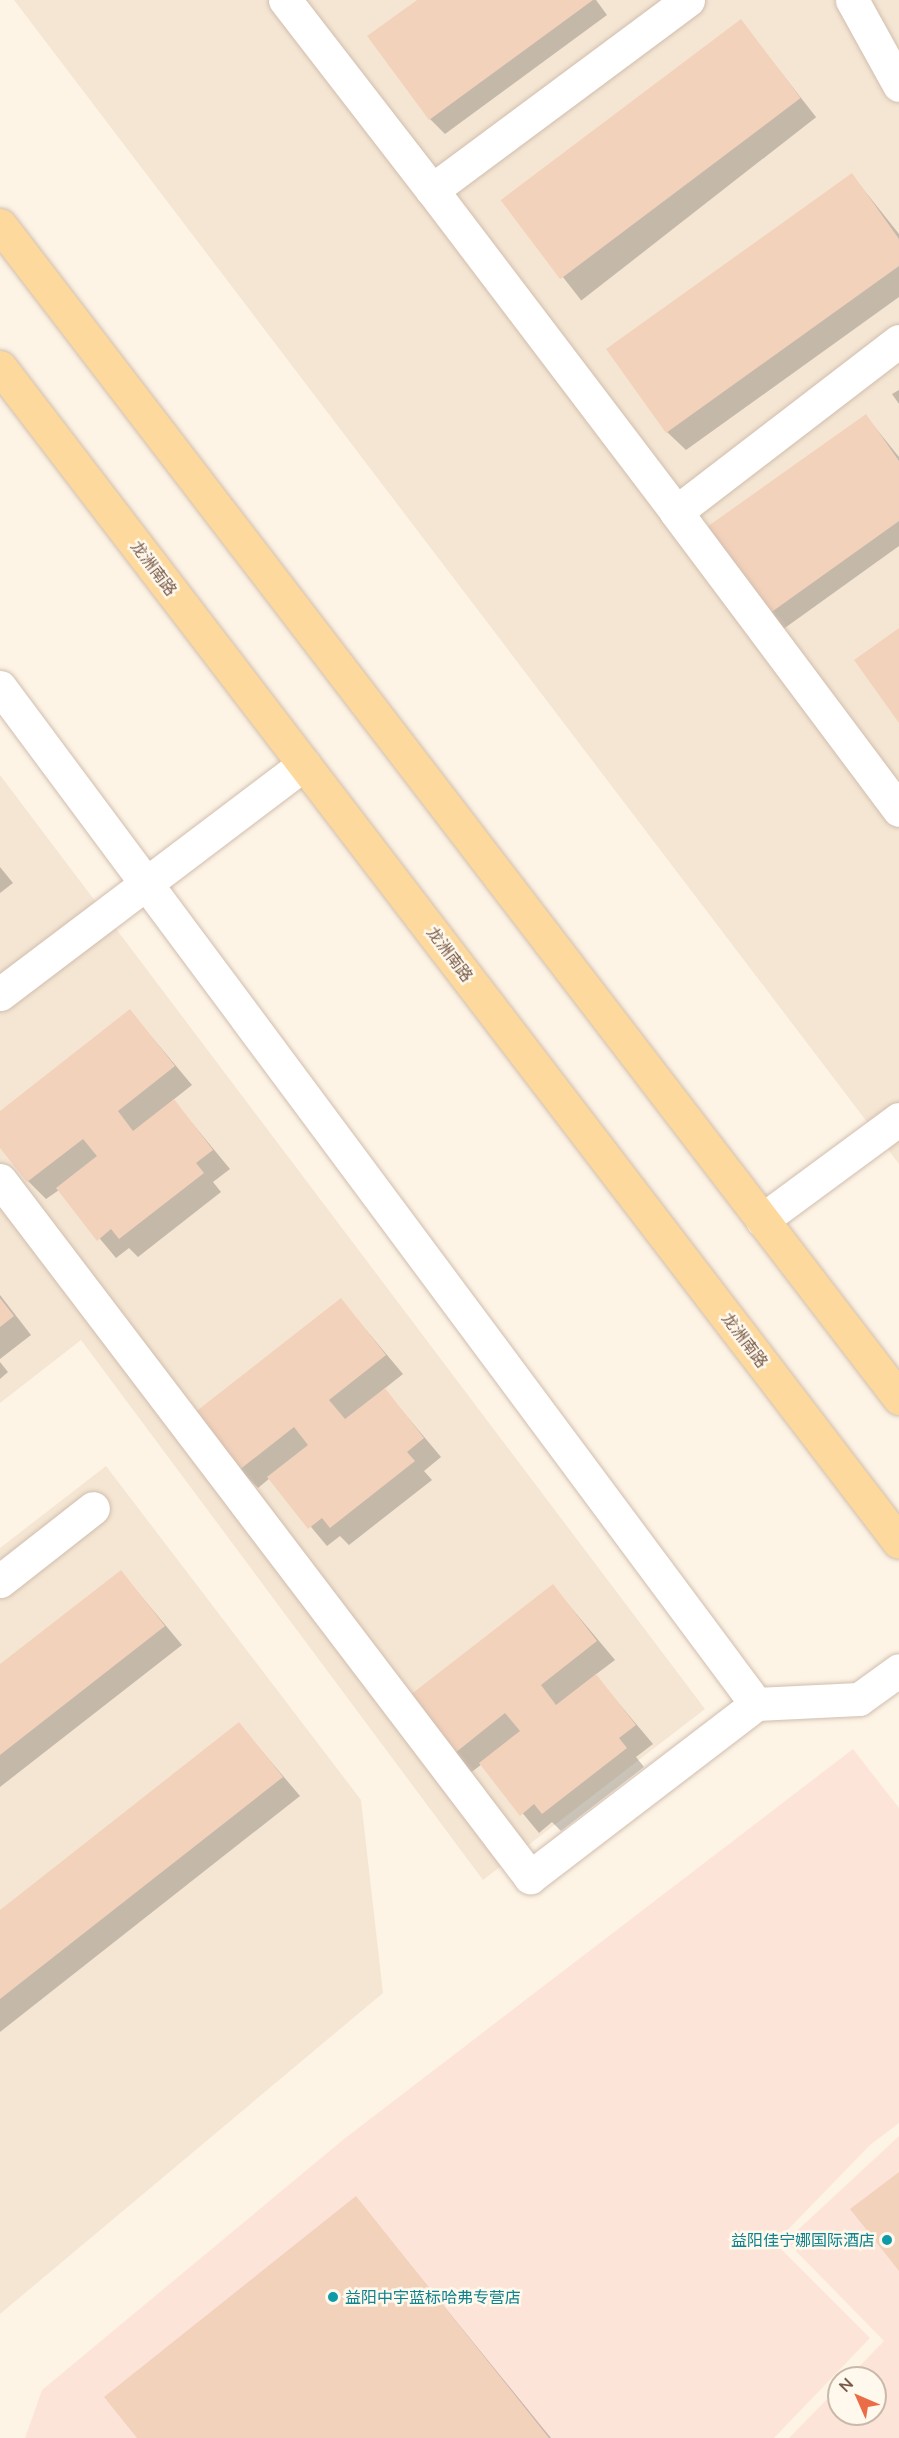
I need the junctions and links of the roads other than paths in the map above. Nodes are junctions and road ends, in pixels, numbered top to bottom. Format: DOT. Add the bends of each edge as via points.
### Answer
graph roads {
  1 [pos="285,0"];
  2 [pos="688,0"];
  3 [pos="852,0"];
  4 [pos="899,85"];
  5 [pos="432,190"];
  6 [pos="0,225"];
  7 [pos="899,341"];
  8 [pos="0,367"];
  9 [pos="676,512"];
  10 [pos="0,687"];
  11 [pos="304,764"];
  12 [pos="899,810"];
  13 [pos="146,884"];
  14 [pos="0,994"];
  15 [pos="899,1119"];
  16 [pos="0,1180"];
  17 [pos="762,1220"];
  18 [pos="899,1398"];
  19 [pos="93,1508"];
  20 [pos="899,1542"];
  21 [pos="0,1581"];
  22 [pos="899,1670"];
  23 [pos="756,1704"];
  1 -- 5 [label="street"];
  2 -- 5 [label="street"];
  3 -- 4 [label="street"];
  5 -- 9 [label="street"];
  6 -- 17 [label="main road"];
  7 -- 9 [label="street"];
  8 -- 11 [label="main road, 龙洲南路"];
  9 -- 12 [label="street"];
  10 -- 13 [label="street"];
  11 -- 13 [label="street"];
  11 -- 20 [label="main road, 龙洲南路"];
  13 -- 14 [label="street"];
  13 -- 23 [label="street"];
  15 -- 17 [label="street"];
  16 -- 23 [label="street" via="530,1877"];
  17 -- 18 [label="main road"];
  19 -- 21 [label="street"];
  22 -- 23 [label="street" via="860,1699"];
}
